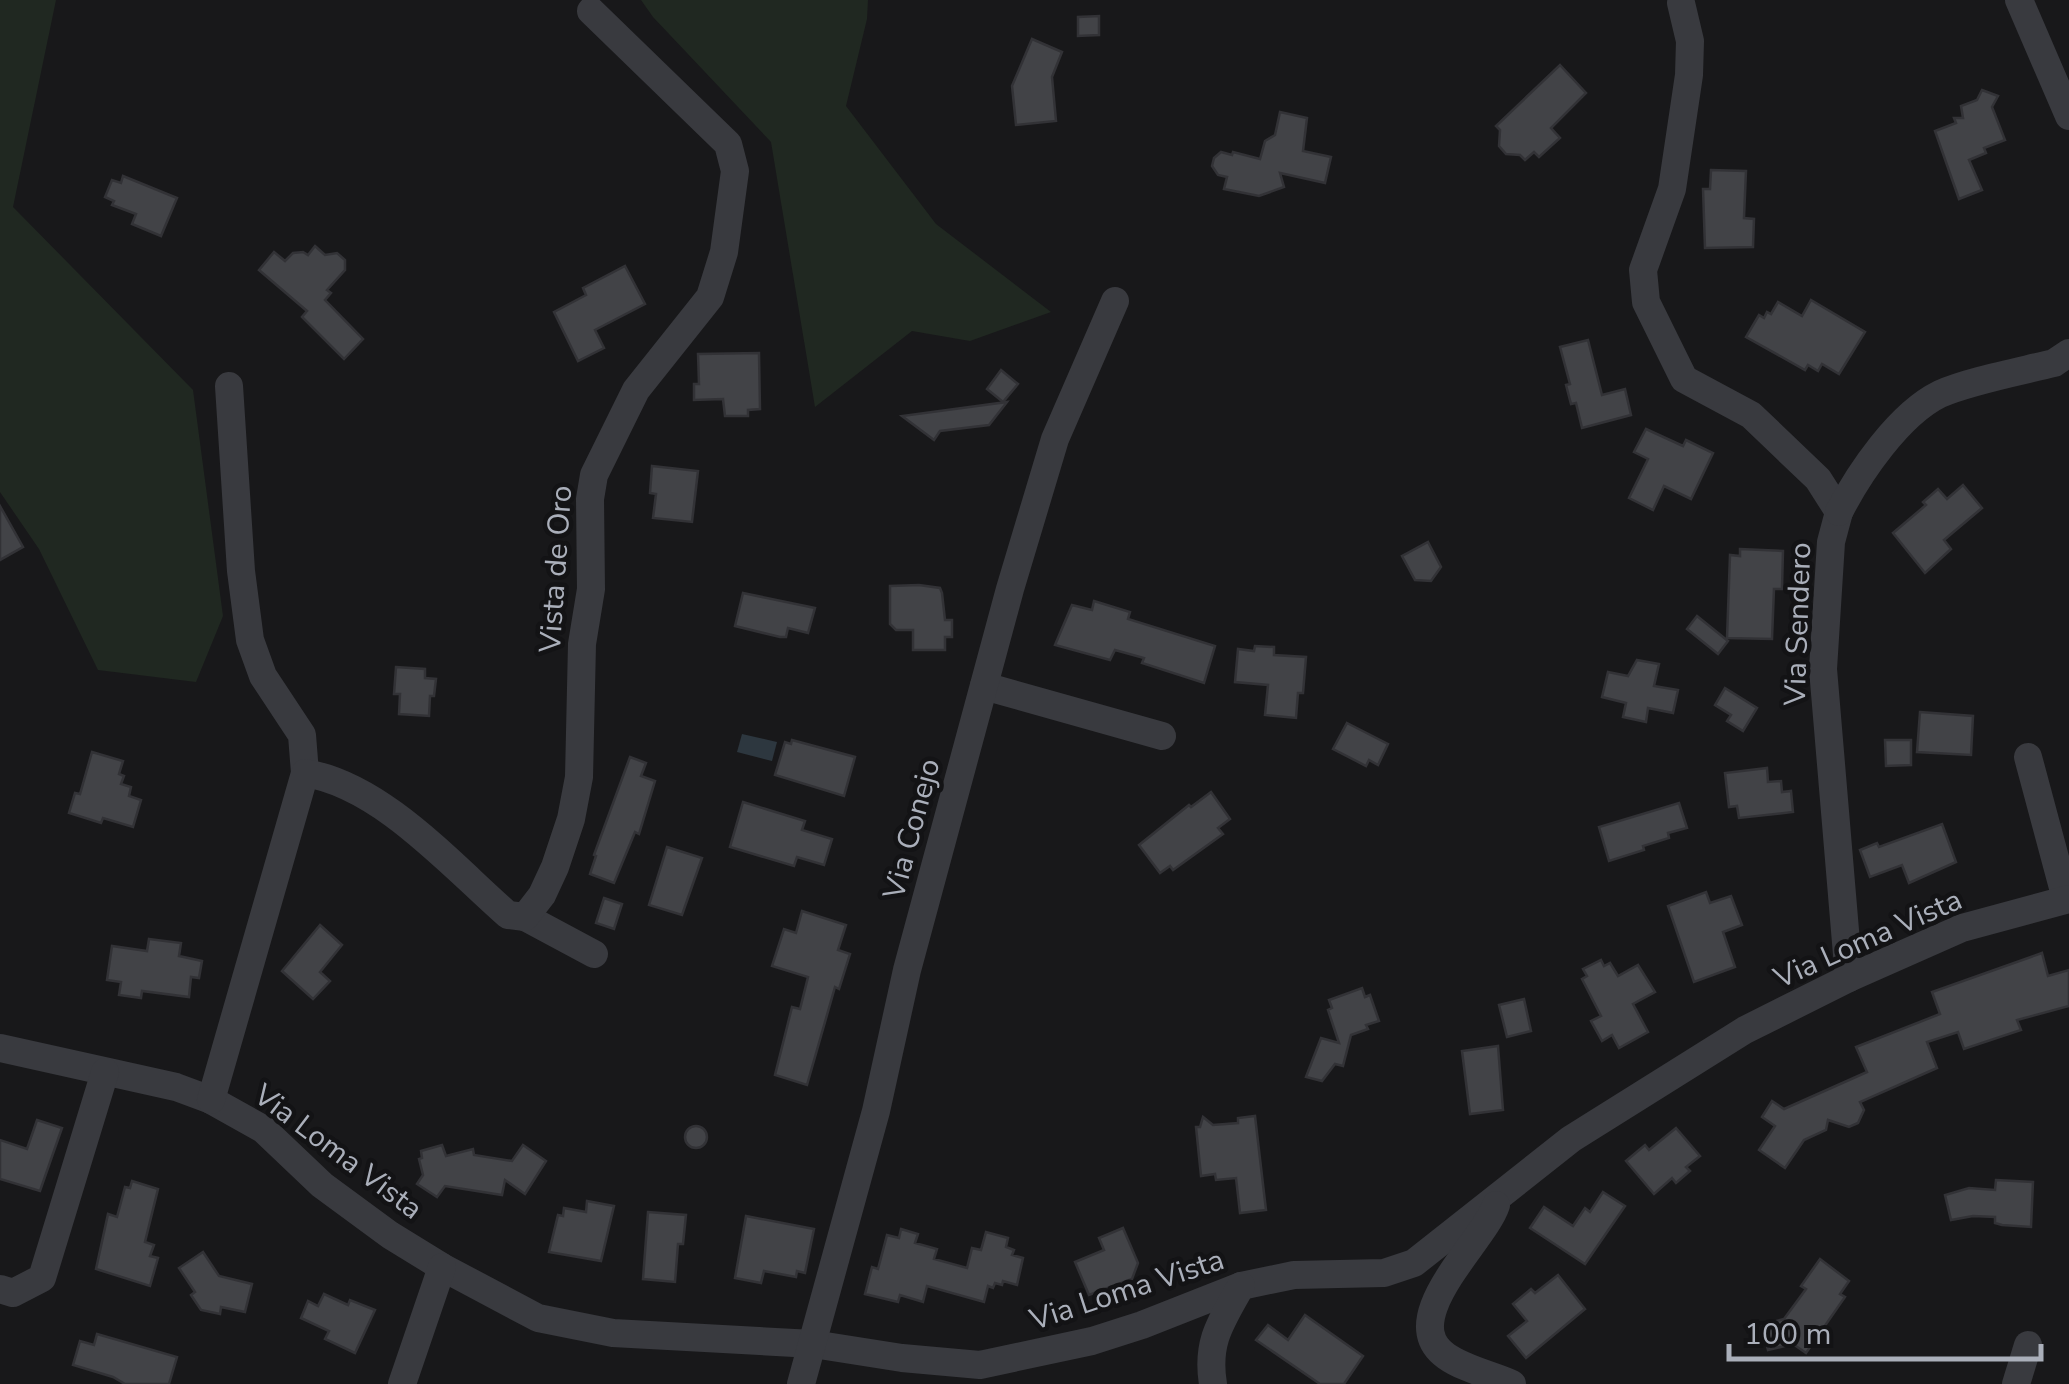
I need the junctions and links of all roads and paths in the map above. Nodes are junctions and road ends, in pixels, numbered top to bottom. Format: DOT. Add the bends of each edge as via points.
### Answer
graph roads {
  1 [pos="2020,0"];
  2 [pos="1680,4"];
  3 [pos="590,10"];
  4 [pos="2069,116"];
  5 [pos="1116,301"];
  6 [pos="2069,354"];
  7 [pos="229,386"];
  8 [pos="1839,512"];
  9 [pos="984,686"];
  10 [pos="1162,736"];
  11 [pos="2028,757"];
  12 [pos="305,773"];
  13 [pos="2068,899"];
  14 [pos="525,918"];
  15 [pos="594,954"];
  16 [pos="1849,978"];
  17 [pos="0,1048"];
  18 [pos="104,1072"];
  19 [pos="211,1100"];
  20 [pos="1499,1194"];
  21 [pos="442,1267"];
  22 [pos="1241,1286"];
  23 [pos="0,1290"];
  24 [pos="813,1344"];
  25 [pos="2028,1345"];
  26 [pos="402,1384"];
  27 [pos="801,1384"];
  28 [pos="1213,1384"];
  29 [pos="1512,1384"];
  30 [pos="2016,1384"];
  1 -- 4 [label="street"];
  2 -- 8 [label="street, Via Sendero" via="1690,41 1689,75 1672,190 1643,270 1646,302 1684,378 1751,415 1818,479"];
  3 -- 14 [label="street, Vista de Oro" via="728,144 735,171 710,297 636,390 594,475 579,777 555,867"];
  5 -- 9 [label="street, Via Conejo" via="1054,439"];
  6 -- 8 [label="street" via="1940,394 1907,418 1855,481"];
  7 -- 12 [label="street" via="250,640 263,676 302,735"];
  8 -- 16 [label="street, Via Sendero" via="1823,669"];
  9 -- 10 [label="street"];
  9 -- 24 [label="street, Via Conejo"];
  11 -- 13 [label="street"];
  12 -- 14 [label="street" via="332,777 383,806 508,915"];
  12 -- 19 [label="street"];
  13 -- 16 [label="street, Via Loma Vista" via="1962,928"];
  14 -- 15 [label="street"];
  16 -- 20 [label="street, Via Loma Vista" via="1745,1030 1571,1139"];
  17 -- 18 [label="street, Via Loma Vista"];
  18 -- 19 [label="street, Via Loma Vista"];
  18 -- 23 [label="street" via="42,1278 13,1293"];
  19 -- 21 [label="street, Via Loma Vista" via="263,1130 322,1185"];
  20 -- 22 [label="street, Via Loma Vista" via="1414,1262 1384,1273 1294,1275"];
  20 -- 29 [label="street" via="1436,1296 1431,1320 1435,1343 1446,1356"];
  21 -- 24 [label="street, Via Loma Vista" via="538,1318 613,1333"];
  21 -- 26 [label="street"];
  22 -- 24 [label="street, Via Loma Vista" via="1109,1336 980,1364"];
  22 -- 28 [label="street" via="1209,1357"];
  24 -- 27 [label="street, Via Conejo"];
  25 -- 30 [label="street"];
}
